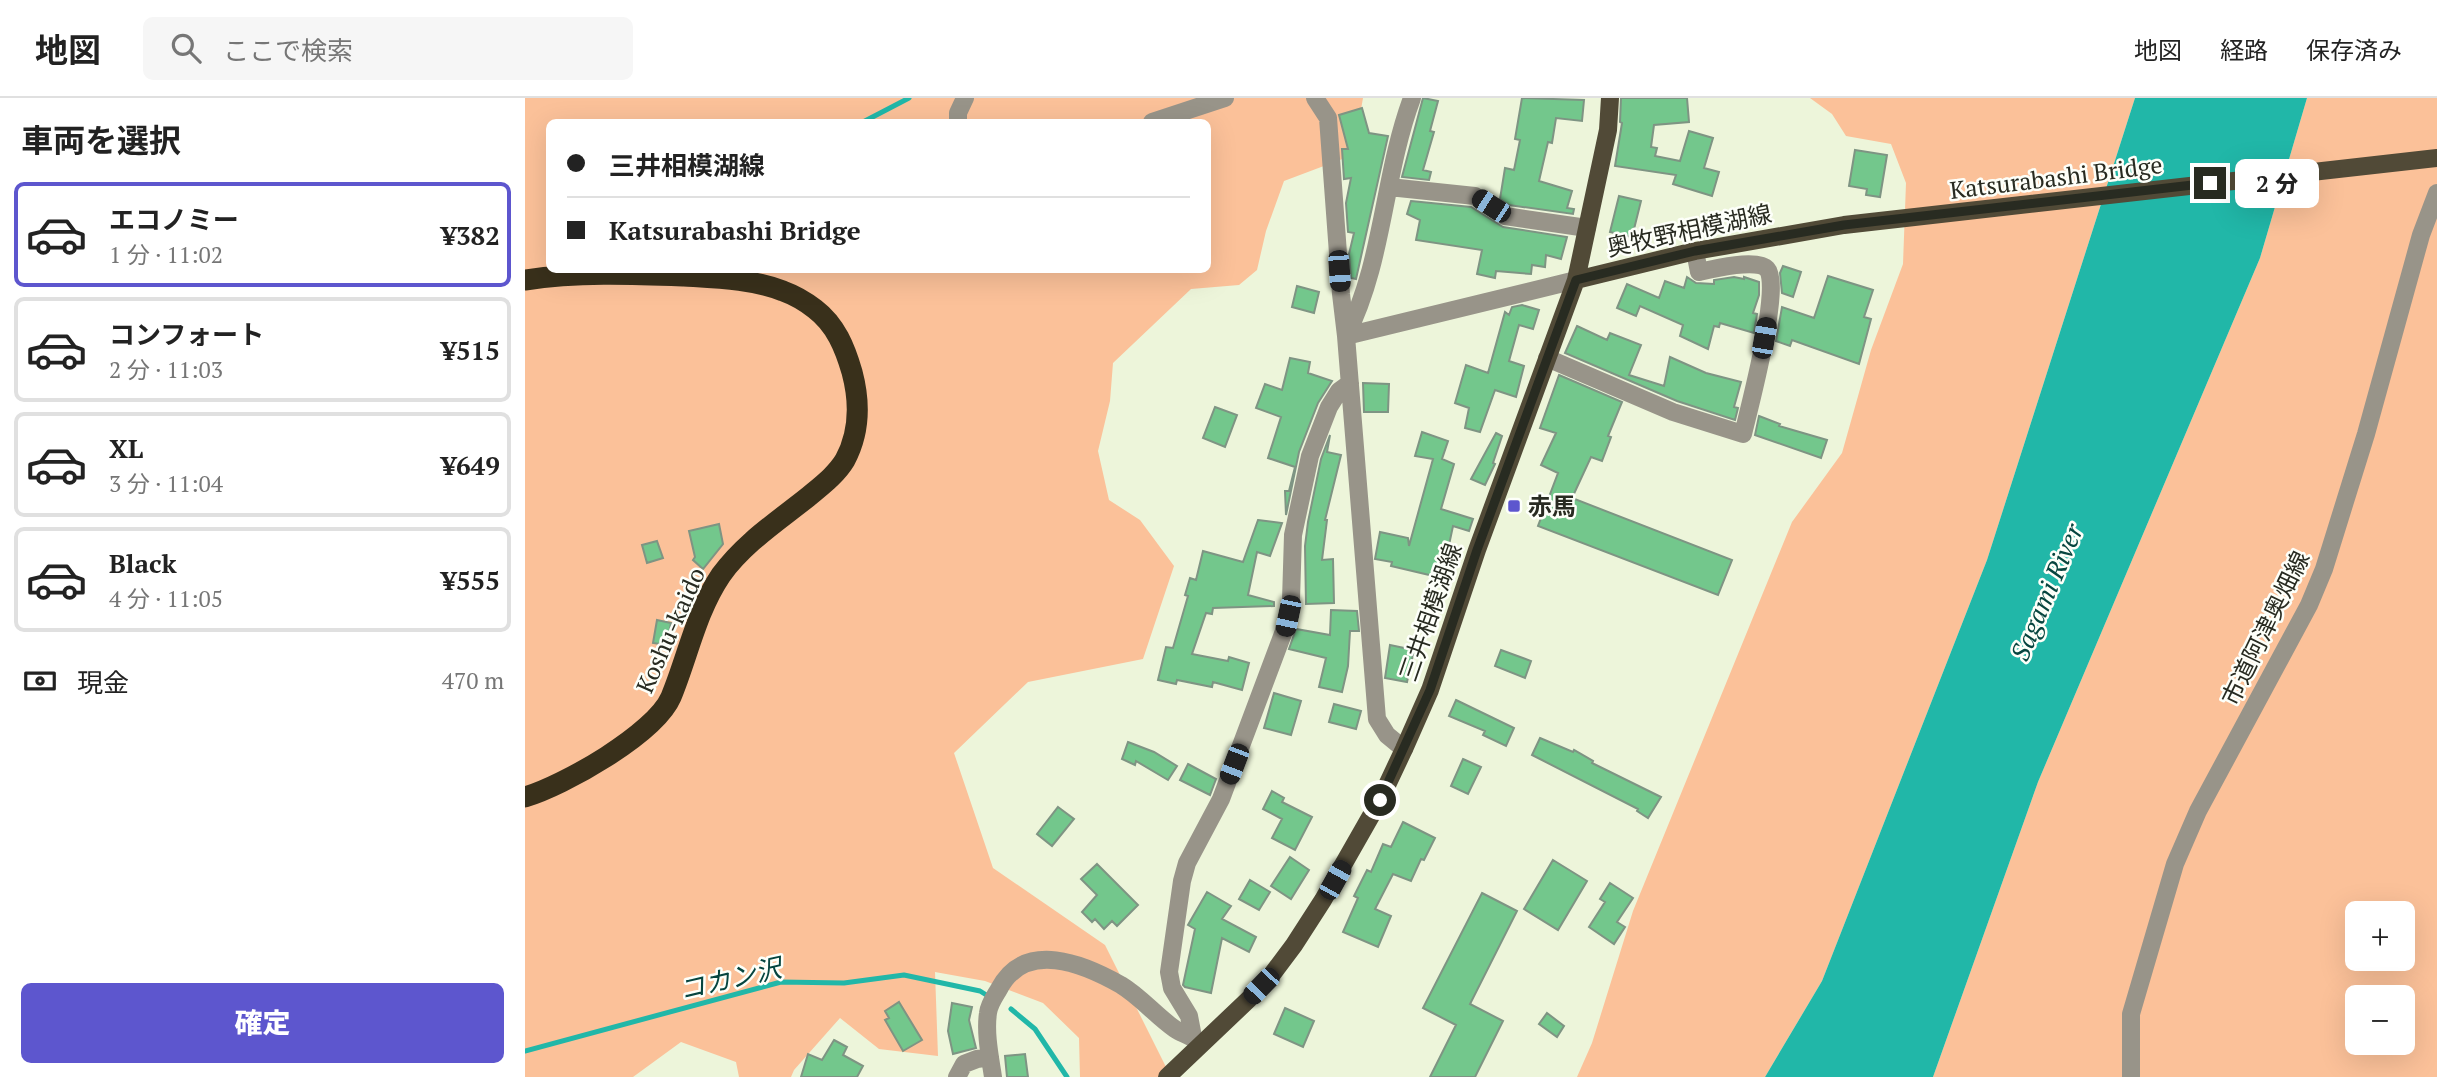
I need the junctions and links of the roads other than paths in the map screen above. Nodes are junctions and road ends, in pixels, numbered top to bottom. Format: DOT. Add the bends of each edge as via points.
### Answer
graph roads {
  1 [pos="965,98"];
  2 [pos="1225,98"];
  3 [pos="1315,98"];
  4 [pos="1412,98"];
  5 [pos="1610,98"];
  6 [pos="958,119"];
  7 [pos="1161,119"];
  8 [pos="2434,158"];
  9 [pos="1389,187"];
  10 [pos="2437,192"];
  11 [pos="1587,229"];
  12 [pos="1812,230"];
  13 [pos="1695,251"];
  14 [pos="525,280"];
  15 [pos="1576,280"];
  16 [pos="1346,336"];
  17 [pos="1547,358"];
  18 [pos="1350,383"];
  19 [pos="1404,749"];
  20 [pos="525,797"];
  21 [pos="1197,1041"];
  22 [pos="990,1057"];
  23 [pos="1172,1072"];
  24 [pos="957,1077"];
  25 [pos="993,1077"];
  26 [pos="2131,1077"];
  1 -- 6 [label="street"];
  2 -- 7 [label="street"];
  3 -- 16 [label="street" via="1328,118"];
  4 -- 9 [label="street"];
  5 -- 11 [label="main road, 三井相模湖線" via="1608,130"];
  8 -- 12 [label="main road, Katsurabashi Bridge"];
  9 -- 11 [label="street" via="1475,195 1505,216"];
  9 -- 16 [label="street" via="1360,309"];
  10 -- 26 [label="street, 市道阿津奥畑線" via="2324,569 2175,864 2131,1014"];
  11 -- 15 [label="main road, 三井相模湖線"];
  12 -- 13 [label="main road, 奥牧野相模湖線"];
  13 -- 15 [label="main road, 奥牧野相模湖線"];
  13 -- 17 [label="street" via="1699,272 1758,265 1770,271 1771,299 1743,434 1673,412"];
  14 -- 20 [label="highway, Koshu-kaido" via="615,273 714,278 782,290 815,309 840,338 858,399 853,442 844,462 739,553 722,575 699,617 670,700 654,722 562,782"];
  15 -- 16 [label="street"];
  15 -- 17 [label="main road, 三井相模湖線"];
  16 -- 18 [label="street"];
  17 -- 19 [label="main road, 三井相模湖線" via="1430,690"];
  18 -- 19 [label="street" via="1377,719"];
  18 -- 21 [label="street" via="1329,407 1311,456 1293,535 1285,631 1221,799 1182,881 1169,972"];
  19 -- 21 [label="main road, 三井相模湖線" via="1380,800 1294,945 1273,973"];
  21 -- 22 [label="street" via="1107,978 1044,958 1019,967 1002,982 988,1014"];
  21 -- 23 [label="main road, 三井相模湖線"];
  22 -- 24 [label="street" via="964,1064"];
  22 -- 25 [label="street"];
}
